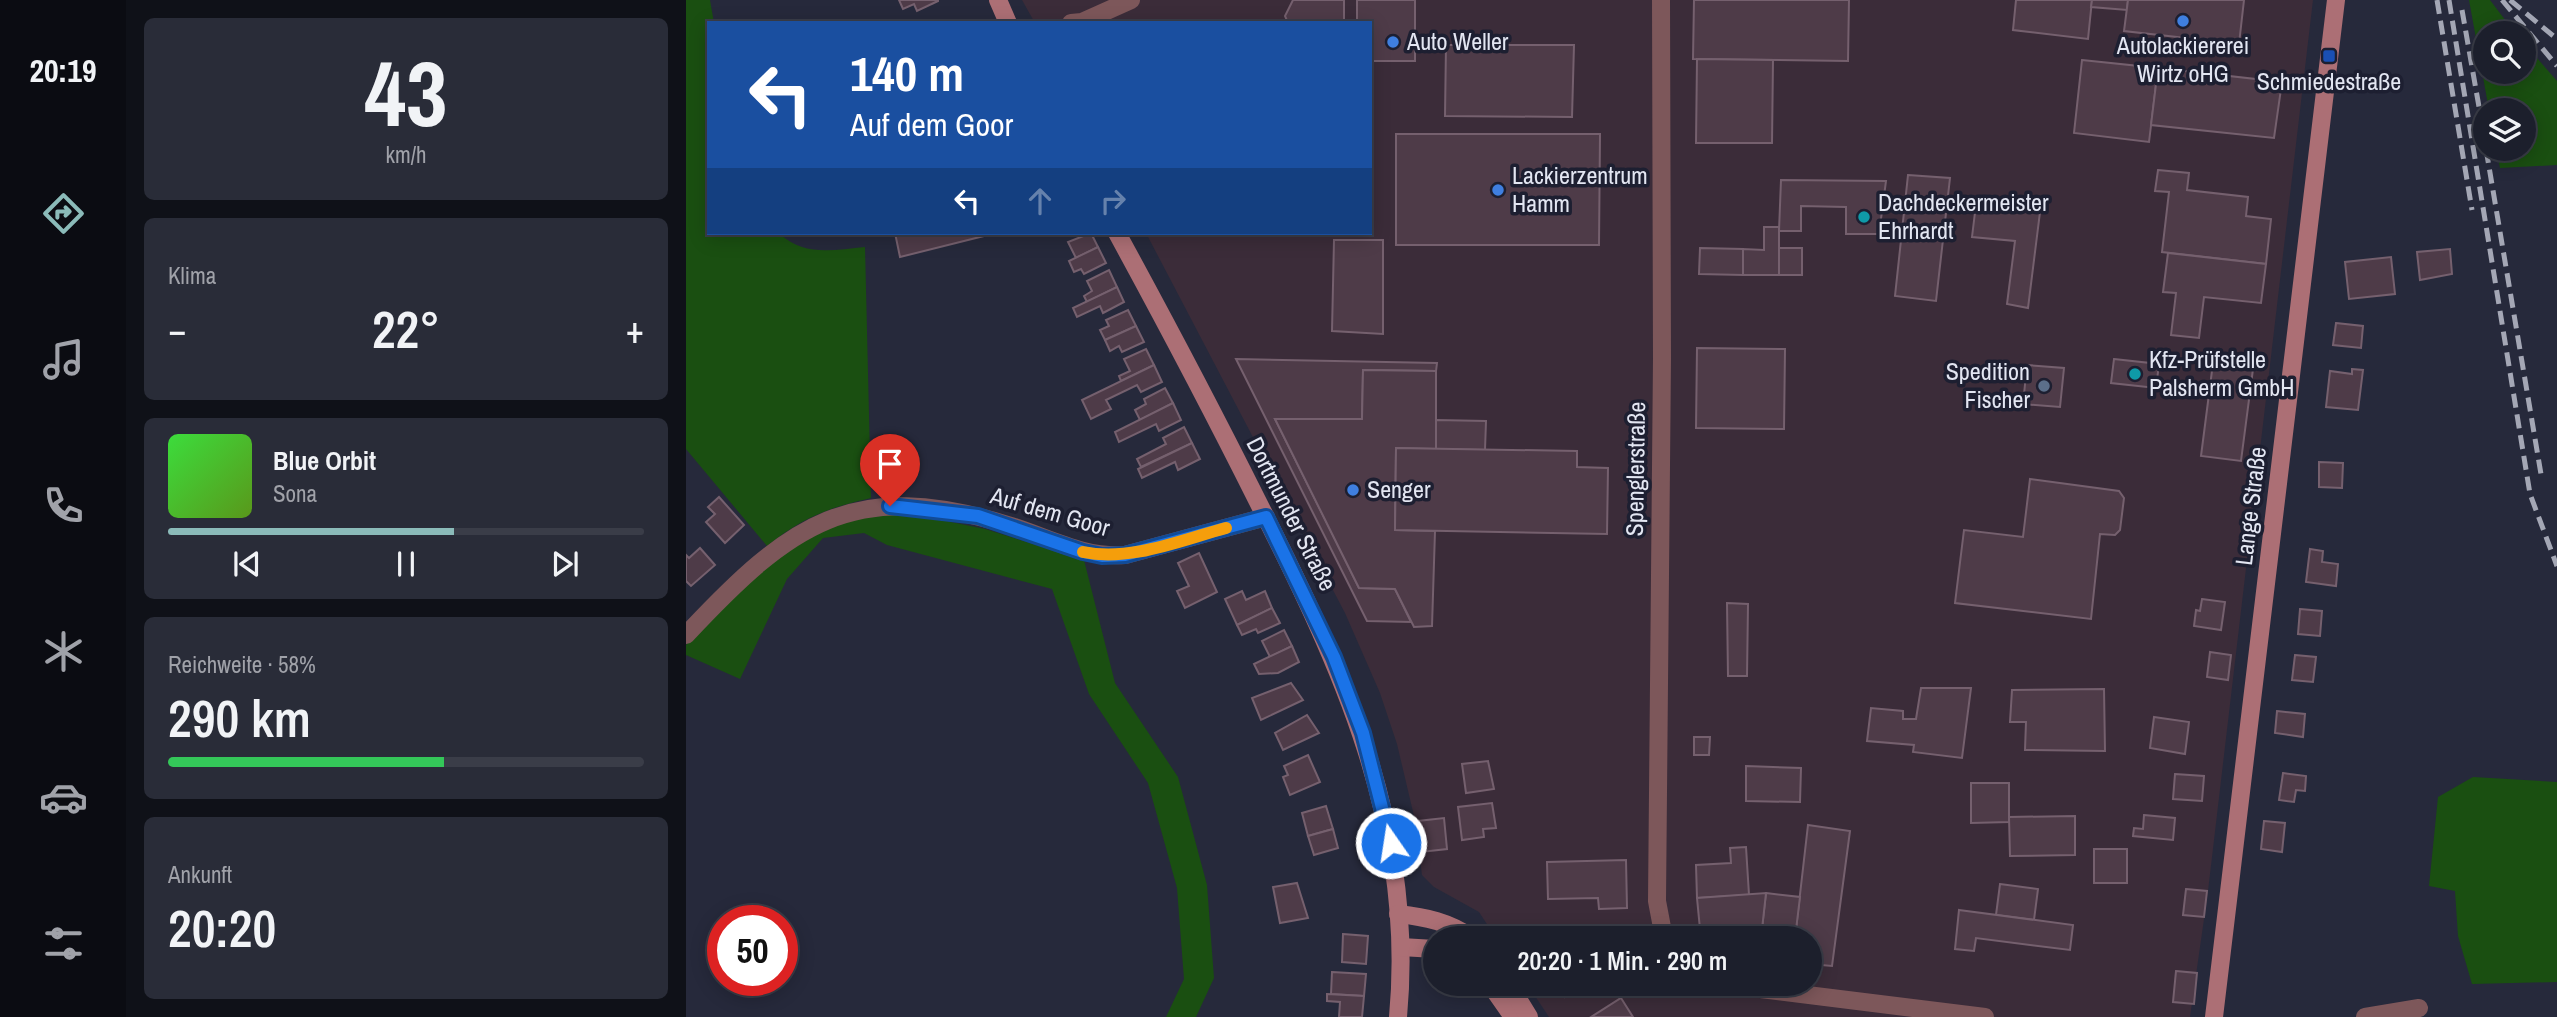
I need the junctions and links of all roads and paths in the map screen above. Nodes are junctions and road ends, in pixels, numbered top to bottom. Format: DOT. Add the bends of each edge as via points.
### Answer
graph roads {
  1 [pos="998,0"];
  2 [pos="1131,0"];
  3 [pos="1661,0"];
  4 [pos="2336,0"];
  5 [pos="1007,21"];
  6 [pos="1084,21"];
  7 [pos="1118,235"];
  8 [pos="1266,517"];
  9 [pos="688,633"];
  10 [pos="1398,914"];
  11 [pos="1454,926"];
  12 [pos="1660,926"];
  13 [pos="1401,947"];
  14 [pos="1423,948"];
  15 [pos="1498,996"];
  16 [pos="1516,996"];
  17 [pos="1816,996"];
  18 [pos="2419,1007"];
  19 [pos="1398,1017"];
  20 [pos="1513,1017"];
  21 [pos="1529,1017"];
  22 [pos="1985,1017"];
  23 [pos="2214,1017"];
  24 [pos="2365,1017"];
  1 -- 5 [label="main road"];
  2 -- 6 [label="street"];
  3 -- 12 [label="street, Spenglerstraße"];
  4 -- 23 [label="main road, Lange Straße"];
  7 -- 8 [label="main road, Dortmunder Straße"];
  8 -- 9 [label="street, Auf dem Goor" via="1125,555 1102,556 978,516 904,507 849,511 826,518 772,552"];
  8 -- 10 [label="main road, Dortmunder Straße" via="1334,657 1363,733 1391,843"];
  10 -- 11 [label="main road"];
  10 -- 13 [label="main road, Dortmunder Straße"];
  13 -- 14 [label="main road"];
  13 -- 19 [label="main road, Dortmunder Straße"];
  15 -- 20 [label="main road"];
  16 -- 21 [label="main road"];
  17 -- 22 [label="street"];
  18 -- 24 [label="street"];
}
